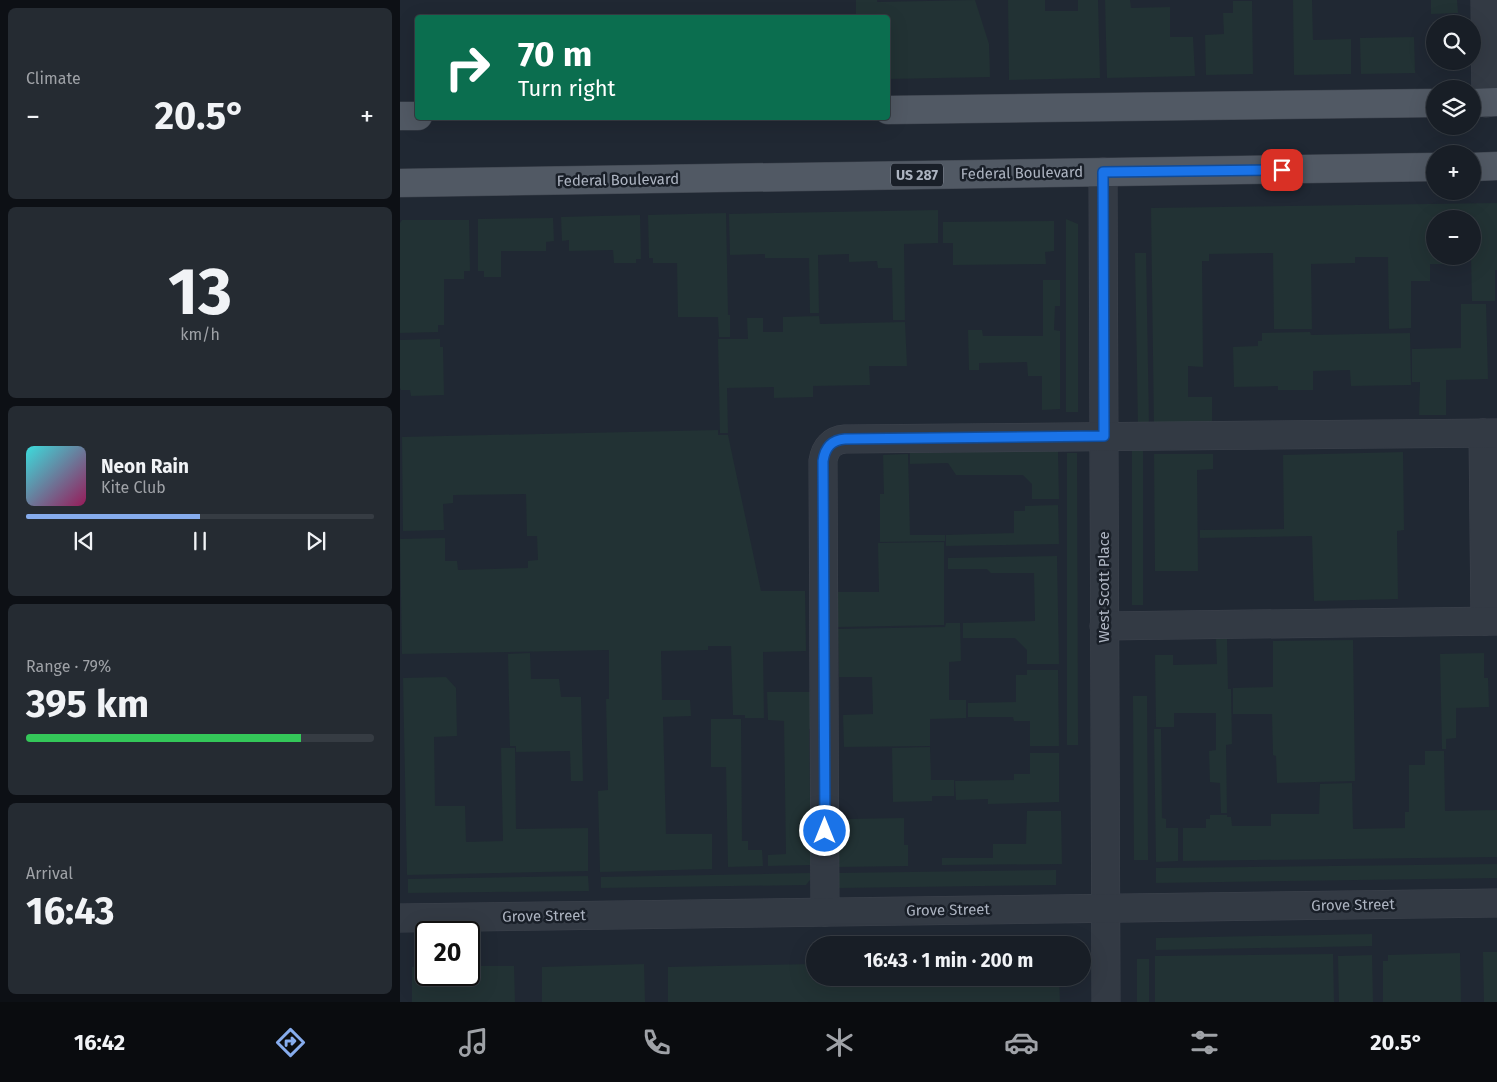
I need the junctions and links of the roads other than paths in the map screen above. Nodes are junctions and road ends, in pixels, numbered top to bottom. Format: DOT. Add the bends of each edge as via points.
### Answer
graph roads {
  1 [pos="1486,0"];
  2 [pos="1426,103"];
  3 [pos="1485,103"];
  4 [pos="890,110"];
  5 [pos="400,116"];
  6 [pos="415,116"];
  7 [pos="1497,166"];
  8 [pos="1426,167"];
  9 [pos="1481,167"];
  10 [pos="1103,172"];
  11 [pos="400,183"];
  12 [pos="1490,433"];
  13 [pos="1104,436"];
  14 [pos="1491,621"];
  15 [pos="1104,626"];
  16 [pos="1497,903"];
  17 [pos="1105,908"];
  18 [pos="825,912"];
  19 [pos="400,918"];
  20 [pos="1106,1002"];
  1 -- 3 [label="street"];
  2 -- 4 [label="main road"];
  5 -- 6 [label="main road"];
  7 -- 9 [label="main road"];
  8 -- 10 [label="main road, Federal Boulevard / US 287"];
  10 -- 11 [label="main road, Federal Boulevard / US 287"];
  10 -- 13 [label="street, West Scott Place"];
  12 -- 13 [label="street"];
  12 -- 14 [label="street"];
  13 -- 15 [label="street, West Scott Place"];
  13 -- 18 [label="street" via="845,439 827,448 823,461"];
  14 -- 15 [label="street"];
  15 -- 17 [label="street, West Scott Place"];
  16 -- 17 [label="street, Grove Street"];
  17 -- 18 [label="street, Grove Street"];
  17 -- 20 [label="street, West Scott Place"];
  18 -- 19 [label="street, Grove Street"];
}
